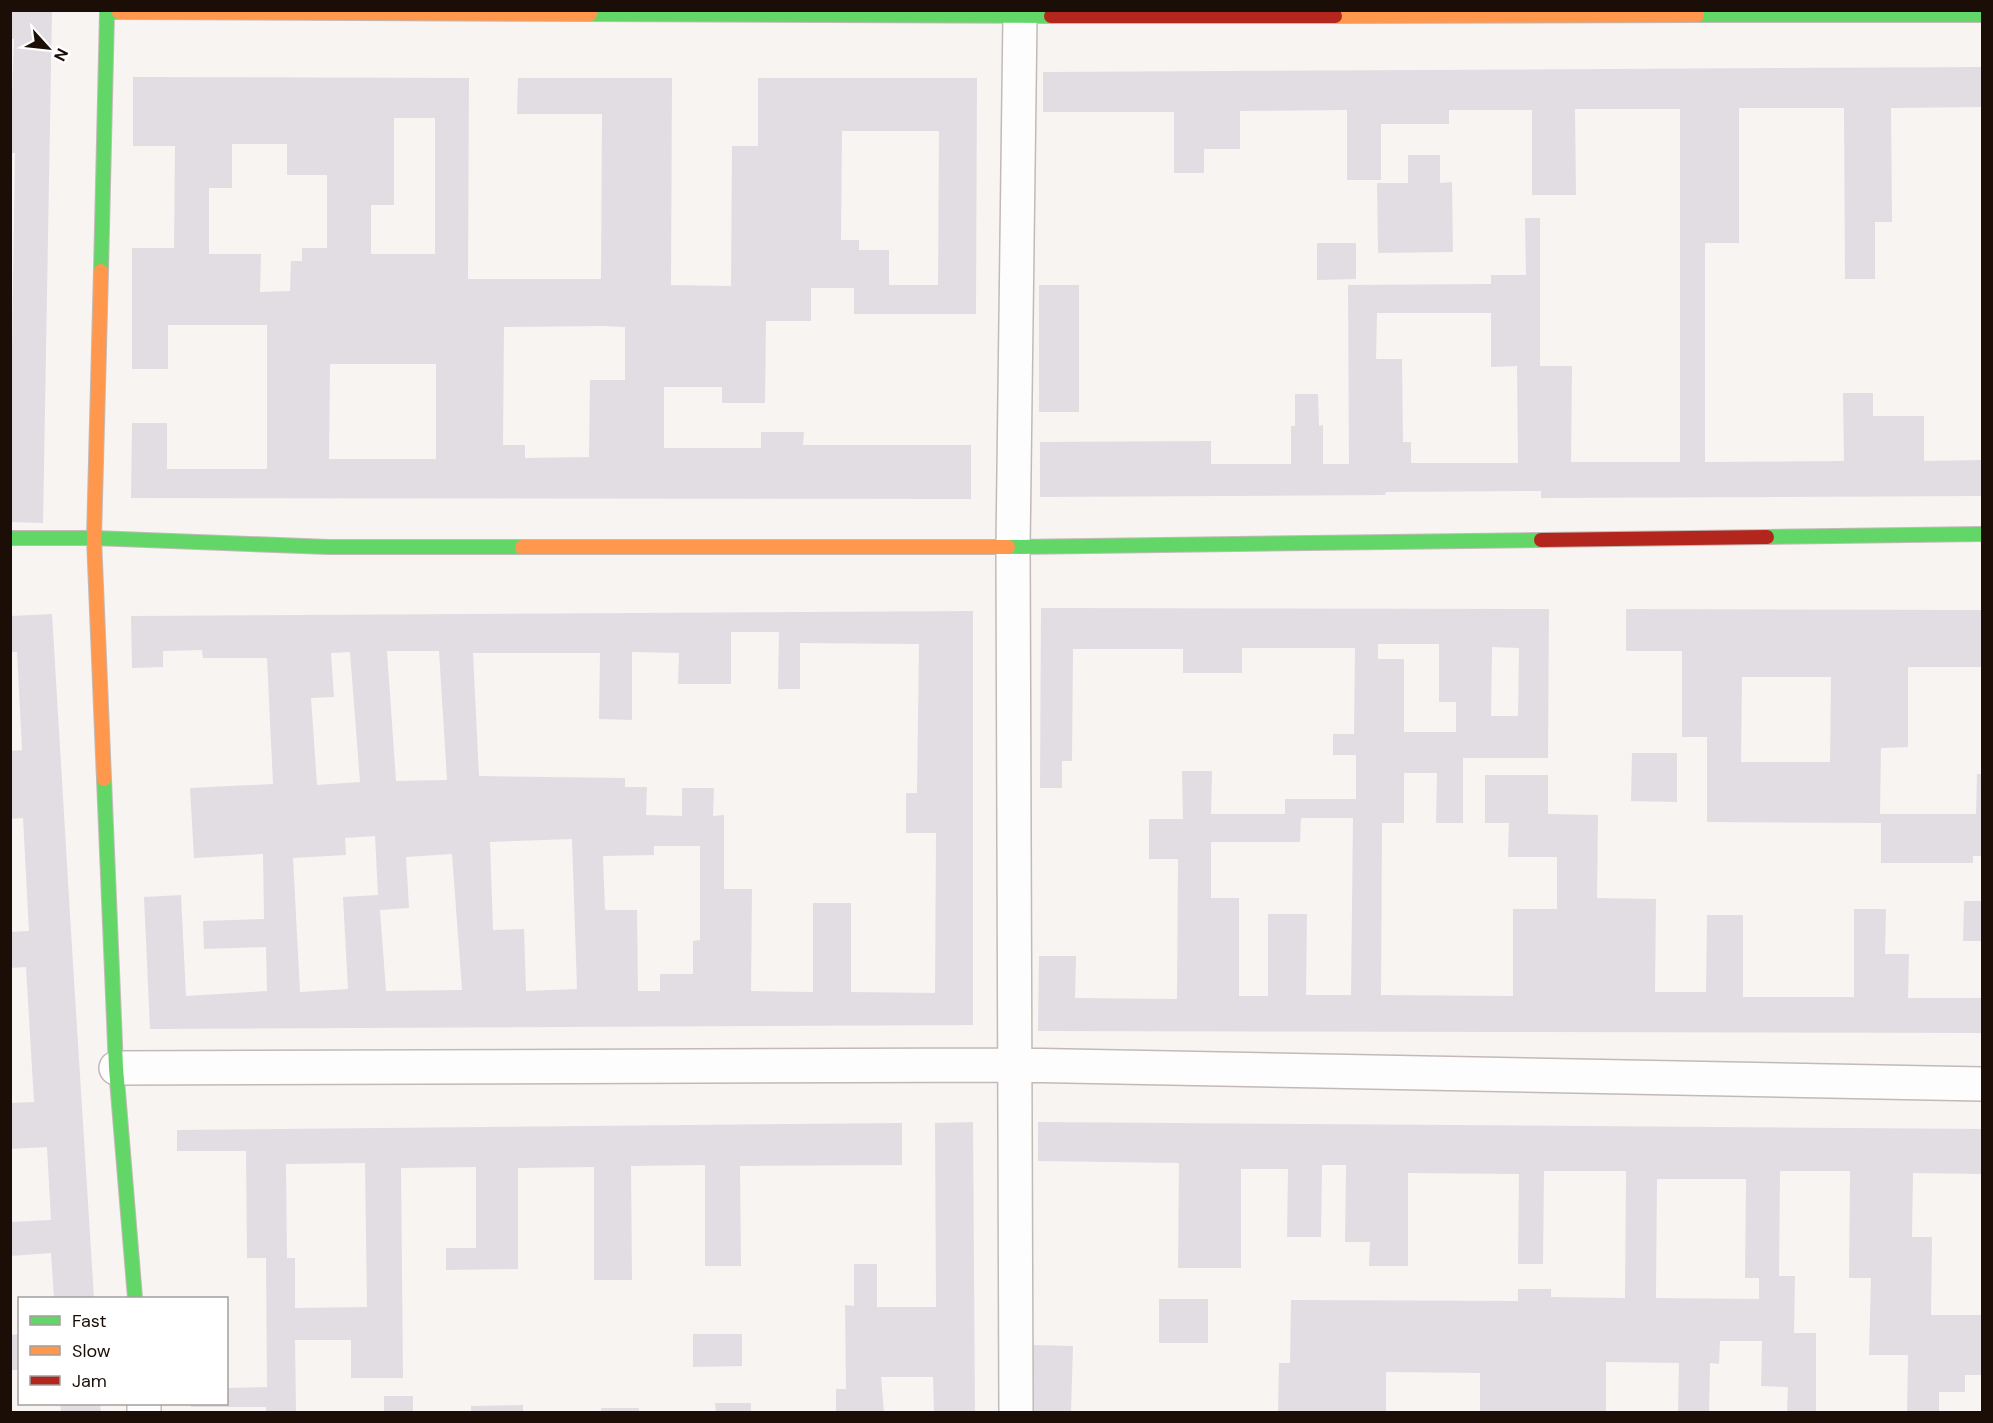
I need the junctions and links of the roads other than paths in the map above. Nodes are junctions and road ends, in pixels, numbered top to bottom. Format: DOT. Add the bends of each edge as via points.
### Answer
graph roads {
  1 [pos="107,11"];
  2 [pos="1983,15"];
  3 [pos="1020,16"];
  4 [pos="1983,534"];
  5 [pos="10,538"];
  6 [pos="93,538"];
  7 [pos="1013,547"];
  8 [pos="1015,1065"];
  9 [pos="116,1068"];
  10 [pos="1983,1084"];
  11 [pos="135,1297"];
  12 [pos="1016,1413"];
  1 -- 3 [label="street"];
  1 -- 6 [label="street"];
  2 -- 3 [label="street"];
  3 -- 7 [label="street"];
  4 -- 7 [label="street"];
  5 -- 6 [label="street"];
  6 -- 7 [label="street" via="329,547"];
  6 -- 9 [label="street"];
  7 -- 8 [label="street"];
  8 -- 9 [label="street"];
  8 -- 10 [label="street"];
  8 -- 12 [label="street"];
  9 -- 11 [label="street"];
}
